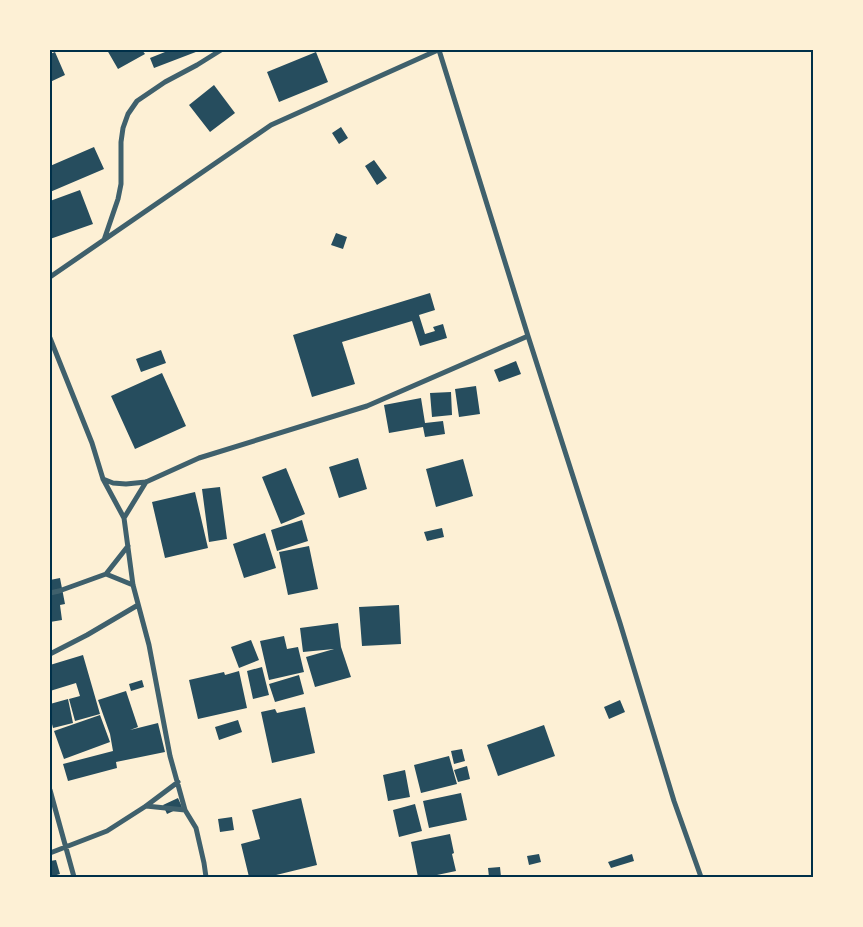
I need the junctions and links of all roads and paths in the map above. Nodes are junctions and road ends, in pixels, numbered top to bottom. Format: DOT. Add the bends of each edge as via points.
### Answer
graph roads {
  1 [pos="221,50"];
  2 [pos="438,50"];
  3 [pos="104,240"];
  4 [pos="50,277"];
  5 [pos="528,336"];
  6 [pos="50,338"];
  7 [pos="103,479"];
  8 [pos="146,482"];
  9 [pos="124,518"];
  10 [pos="128,546"];
  11 [pos="106,574"];
  12 [pos="133,585"];
  13 [pos="50,593"];
  14 [pos="138,605"];
  15 [pos="50,654"];
  16 [pos="178,782"];
  17 [pos="50,790"];
  18 [pos="146,806"];
  19 [pos="185,810"];
  20 [pos="65,847"];
  21 [pos="50,853"];
  22 [pos="74,877"];
  23 [pos="206,877"];
  24 [pos="701,877"];
  1 -- 3 [label="street" via="144,96 128,114 121,142 121,184"];
  2 -- 3 [label="street" via="271,125"];
  2 -- 5 [label="street"];
  3 -- 4 [label="street"];
  5 -- 8 [label="street" via="367,406 199,458"];
  5 -- 24 [label="street" via="674,801"];
  6 -- 7 [label="street"];
  7 -- 8 [label="street" via="126,484"];
  7 -- 9 [label="street"];
  8 -- 9 [label="street"];
  9 -- 10 [label="street"];
  10 -- 11 [label="street"];
  10 -- 12 [label="street"];
  11 -- 12 [label="street"];
  11 -- 13 [label="street"];
  12 -- 14 [label="street"];
  14 -- 15 [label="street"];
  14 -- 16 [label="street"];
  16 -- 18 [label="street"];
  16 -- 19 [label="street"];
  17 -- 20 [label="street"];
  18 -- 19 [label="street"];
  18 -- 20 [label="street" via="107,831"];
  19 -- 23 [label="street" via="196,828"];
  20 -- 21 [label="street"];
  20 -- 22 [label="street"];
}
